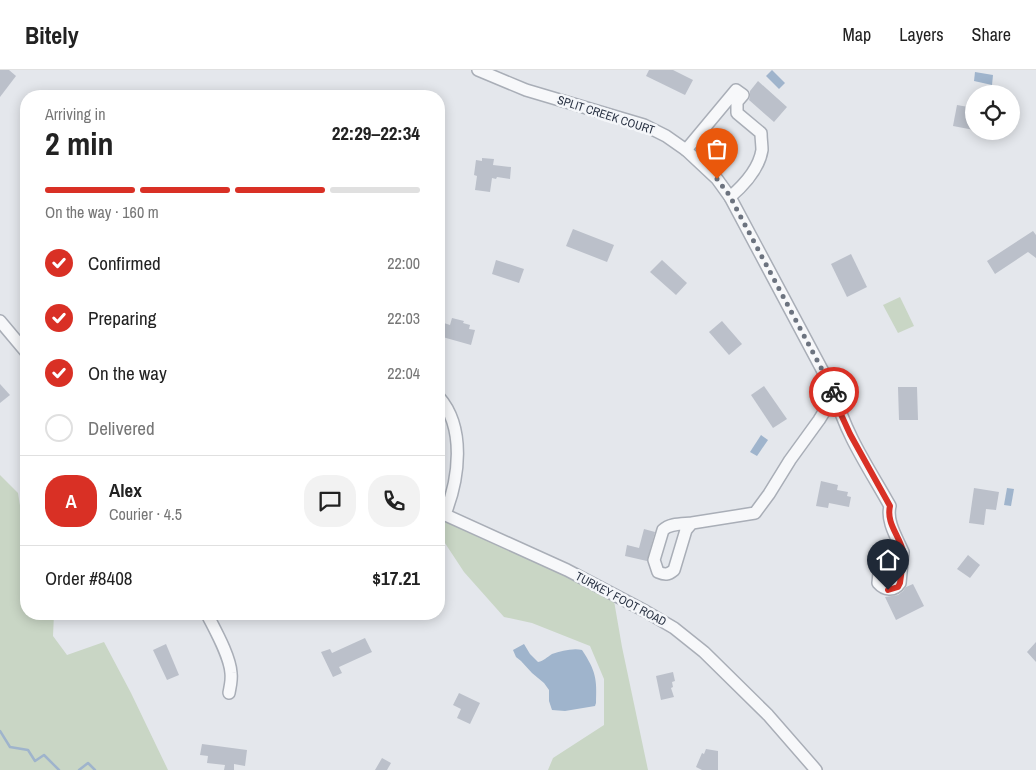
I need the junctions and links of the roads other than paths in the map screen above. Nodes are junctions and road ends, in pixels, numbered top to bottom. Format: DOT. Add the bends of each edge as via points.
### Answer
graph roads {
  1 [pos="478,70"];
  2 [pos="686,150"];
  3 [pos="730,196"];
  4 [pos="0,321"];
  5 [pos="20,345"];
  6 [pos="835,394"];
  7 [pos="445,406"];
  8 [pos="445,508"];
  9 [pos="445,514"];
  10 [pos="692,523"];
  11 [pos="903,552"];
  12 [pos="210,620"];
  13 [pos="229,693"];
  14 [pos="816,770"];
  1 -- 2 [label="street, SPLIT CREEK COURT" via="526,90 644,125"];
  2 -- 3 [label="street, SPLIT CREEK COURT"];
  2 -- 3 [label="street" via="736,90 743,95 737,102 737,113 761,133 762,150 750,176"];
  3 -- 6 [label="street, SPLIT CREEK COURT"];
  4 -- 5 [label="street"];
  6 -- 10 [label="street" via="755,514"];
  6 -- 11 [label="street, SPLIT CREEK COURT" via="850,434 890,506 890,521"];
  7 -- 8 [label="street" via="454,425 457,463 452,498"];
  9 -- 14 [label="street, TURKEY FOOT ROAD" via="567,570 674,628 704,652 768,715"];
  10 -- 10 [label="street" via="686,530 674,570 664,575 658,572 654,560 663,530 666,526"];
  12 -- 13 [label="street" via="231,672"];
}
